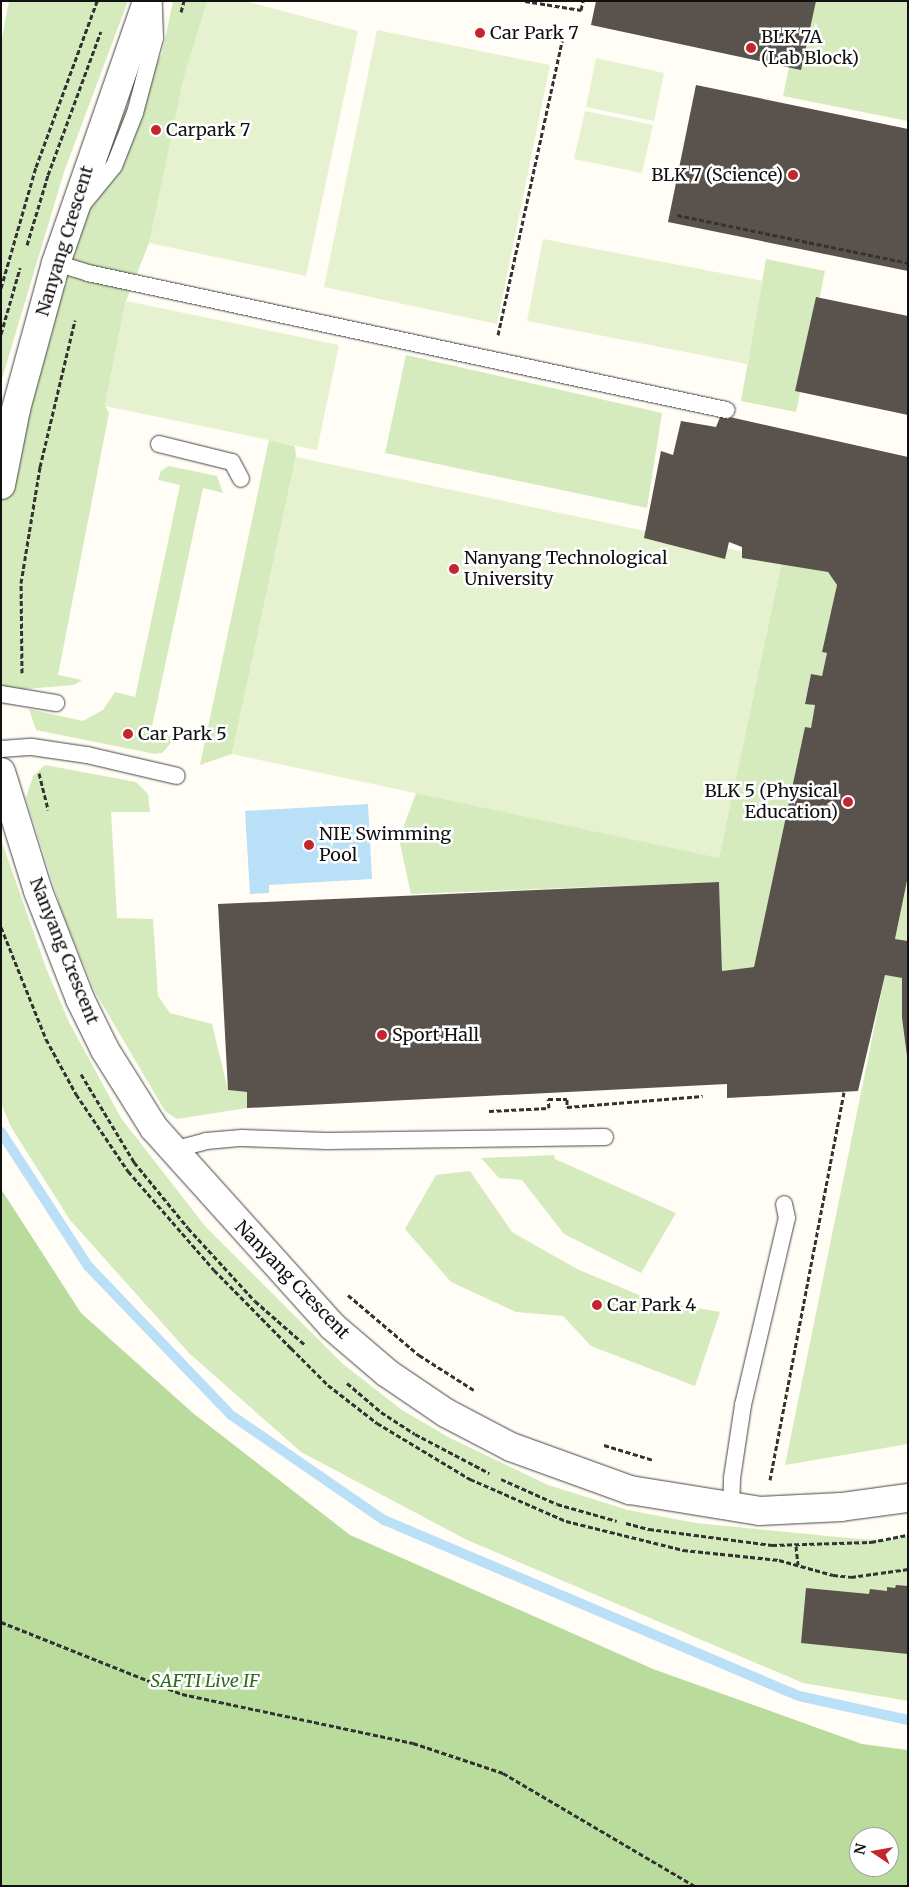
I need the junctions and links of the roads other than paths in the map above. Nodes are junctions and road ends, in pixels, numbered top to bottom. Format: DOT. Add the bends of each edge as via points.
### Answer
graph roads {
  1 [pos="148,1"];
  2 [pos="154,1"];
  3 [pos="70,219"];
  4 [pos="56,263"];
  5 [pos="726,410"];
  6 [pos="159,444"];
  7 [pos="241,479"];
  8 [pos="1,486"];
  9 [pos="1,694"];
  10 [pos="56,703"];
  11 [pos="1,749"];
  12 [pos="1,772"];
  13 [pos="177,776"];
  14 [pos="605,1138"];
  15 [pos="173,1150"];
  16 [pos="784,1204"];
  17 [pos="908,1498"];
  18 [pos="731,1509"];
  1 -- 3 [label="street, Nanyang Crescent"];
  2 -- 3 [label="lane" via="155,38 136,112 114,166"];
  3 -- 4 [label="street, Nanyang Crescent"];
  4 -- 5 [label="lane" via="88,273"];
  4 -- 8 [label="street, Nanyang Crescent" via="16,409"];
  6 -- 7 [label="lane" via="232,462"];
  9 -- 10 [label="lane"];
  11 -- 13 [label="lane" via="32,747 87,755"];
  12 -- 15 [label="street, Nanyang Crescent" via="35,882 80,998 105,1050 154,1128"];
  14 -- 15 [label="lane" via="242,1138 206,1141"];
  15 -- 18 [label="street, Nanyang Crescent" via="332,1326 387,1373 446,1413 511,1447 595,1480 667,1498"];
  16 -- 18 [label="lane" via="787,1218 744,1404 732,1478"];
  17 -- 18 [label="street, Nanyang Crescent" via="841,1507 759,1511"];
}
